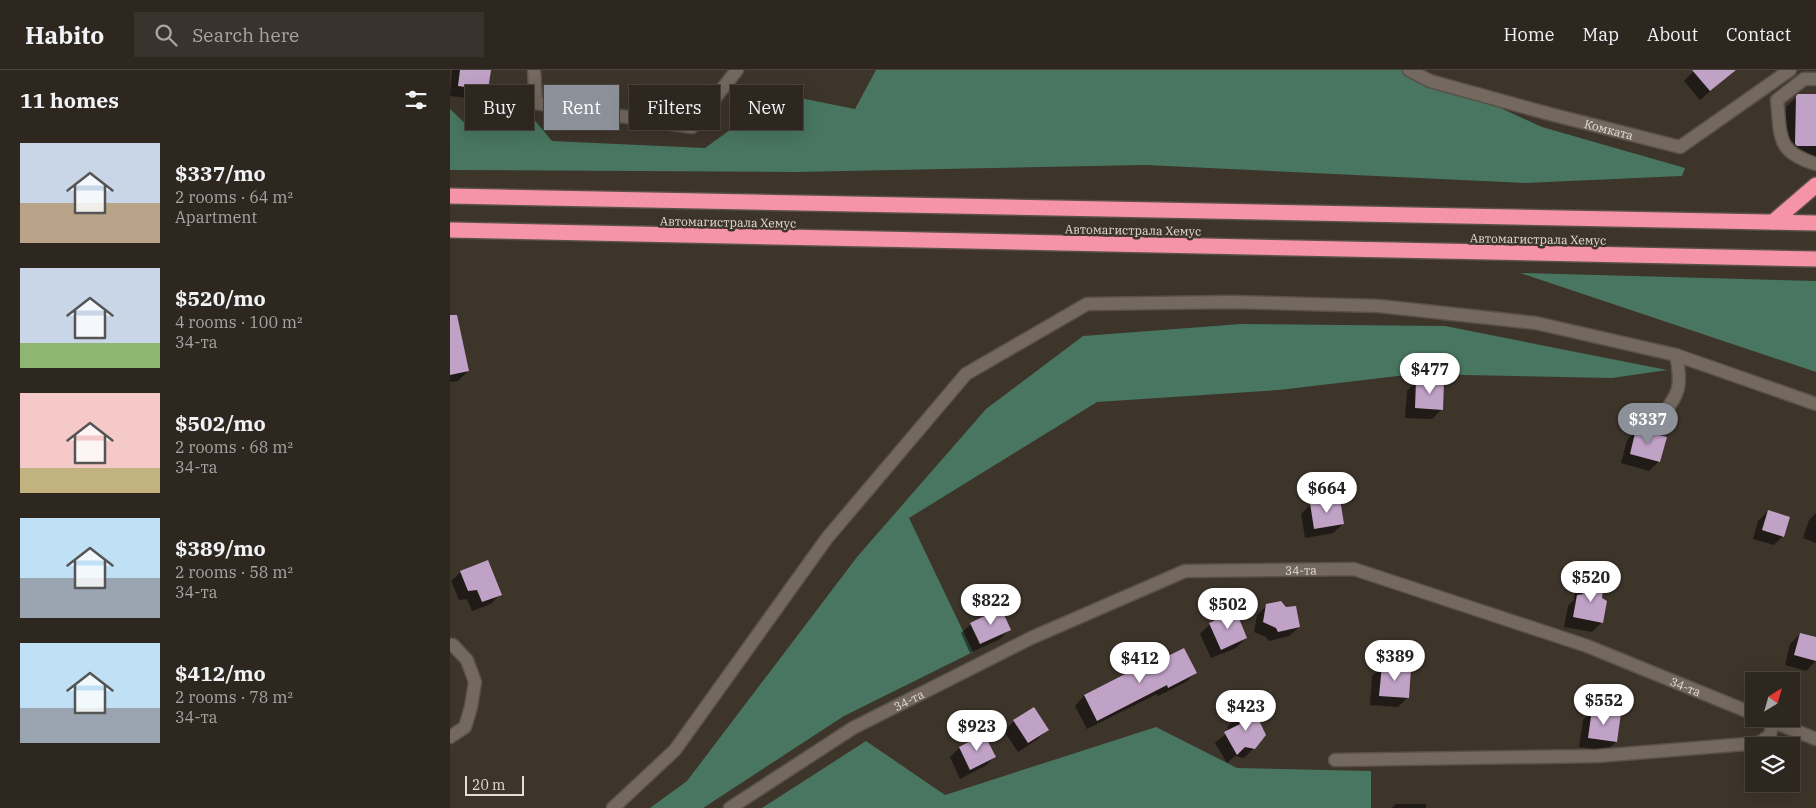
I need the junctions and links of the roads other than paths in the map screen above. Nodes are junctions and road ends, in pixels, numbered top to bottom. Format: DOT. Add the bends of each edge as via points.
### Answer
graph roads {
  1 [pos="534,70"];
  2 [pos="737,70"];
  3 [pos="1409,70"];
  4 [pos="1790,70"];
  5 [pos="1816,79"];
  6 [pos="1766,87"];
  7 [pos="1777,100"];
  8 [pos="1816,164"];
  9 [pos="1816,185"];
  10 [pos="450,196"];
  11 [pos="1773,222"];
  12 [pos="1816,223"];
  13 [pos="450,230"];
  14 [pos="1816,259"];
  15 [pos="1676,355"];
  16 [pos="1816,404"];
  17 [pos="1656,425"];
  18 [pos="450,645"];
  19 [pos="1745,710"];
  20 [pos="1770,728"];
  21 [pos="1789,728"];
  22 [pos="450,737"];
  23 [pos="1816,739"];
  24 [pos="1335,760"];
  25 [pos="612,808"];
  26 [pos="730,808"];
  1 -- 2 [label="street" via="536,103 692,128"];
  3 -- 6 [label="street, Комката" via="1430,81 1680,147"];
  4 -- 6 [label="street, Комката"];
  5 -- 7 [label="street" via="1804,79"];
  6 -- 7 [label="street"];
  7 -- 8 [label="street" via="1783,144 1793,155"];
  9 -- 11 [label="highway"];
  10 -- 11 [label="highway, Автомагистрала Хемус"];
  11 -- 12 [label="highway, Автомагистрала Хемус"];
  13 -- 14 [label="highway, Автомагистрала Хемус"];
  15 -- 16 [label="street"];
  15 -- 17 [label="street" via="1679,390"];
  15 -- 25 [label="street" via="1536,324 1379,306 1231,302 1087,304 966,374 827,538 675,750"];
  18 -- 22 [label="street" via="467,660 475,682 465,727"];
  19 -- 26 [label="street, 34-та" via="1587,646 1354,569 1186,572 1031,638 853,728"];
  20 -- 24 [label="street" via="1770,735 1758,743 1598,756"];
  21 -- 23 [label="street"];
}
